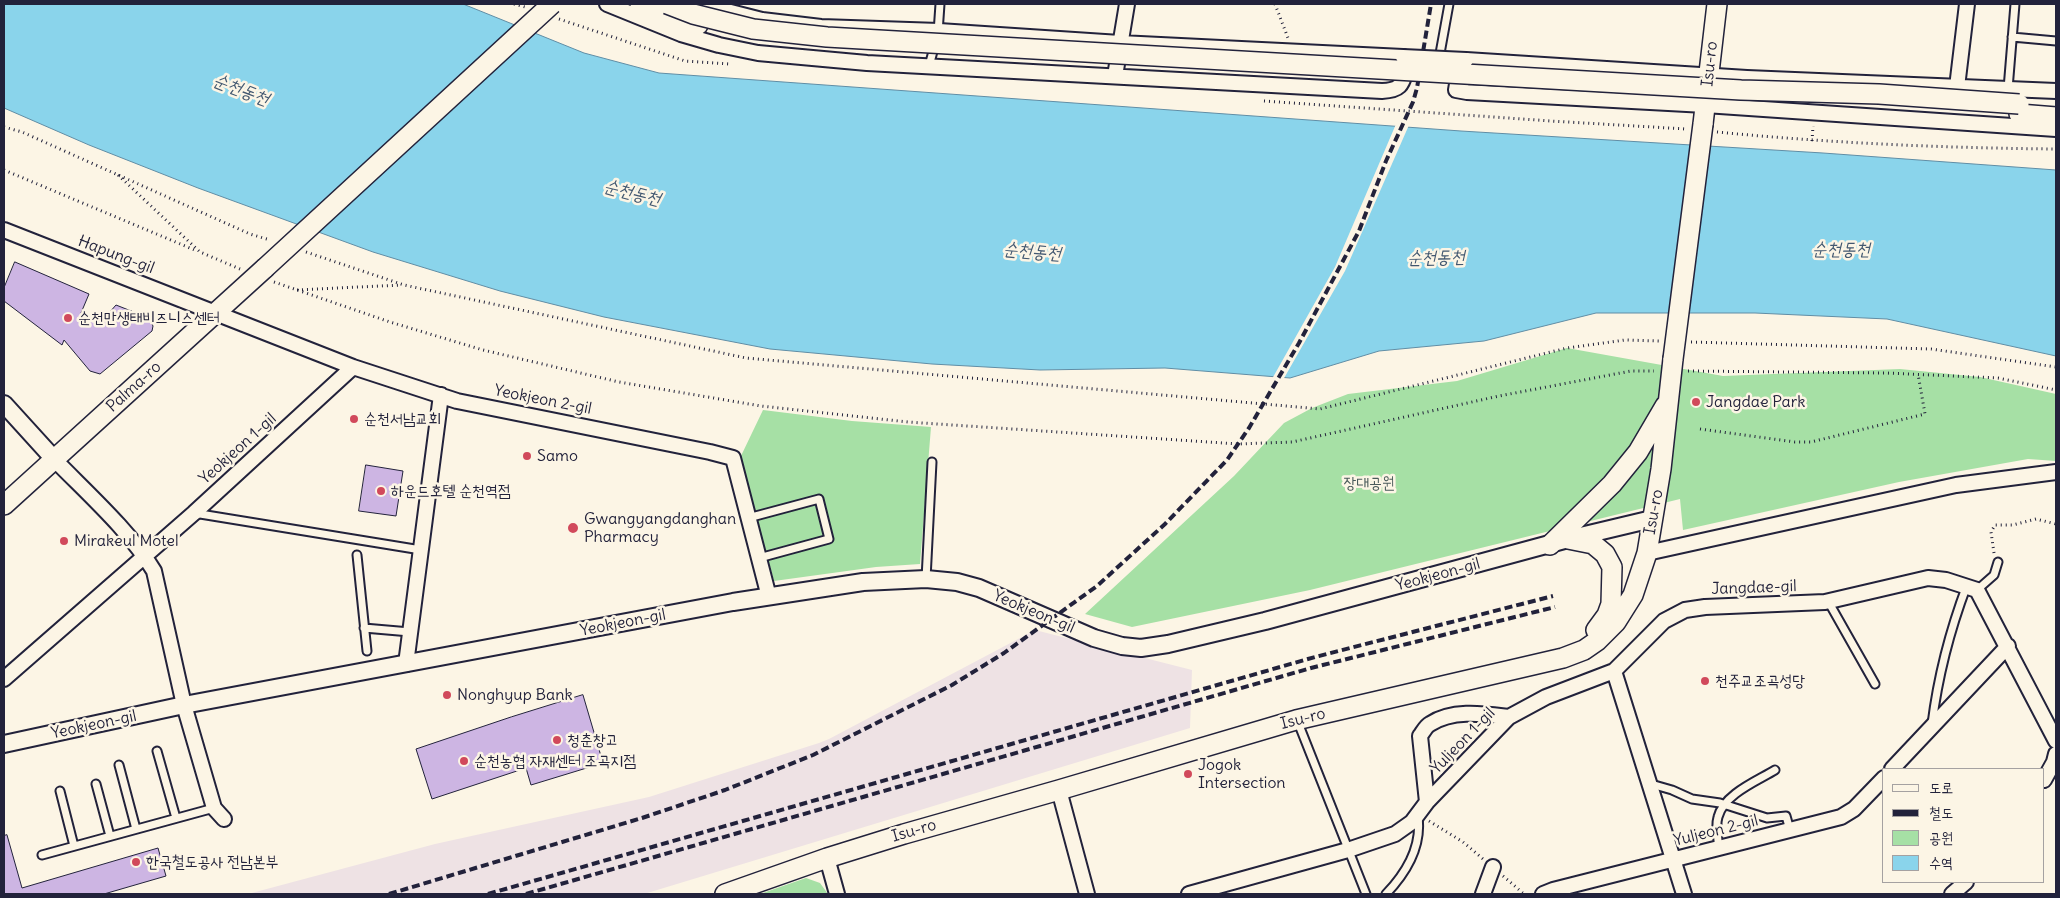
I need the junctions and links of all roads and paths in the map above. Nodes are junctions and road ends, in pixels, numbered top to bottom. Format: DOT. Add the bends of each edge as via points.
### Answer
graph roads {
  1 [pos="552,4"];
  2 [pos="607,4"];
  3 [pos="640,4"];
  4 [pos="667,4"];
  5 [pos="699,4"];
  6 [pos="940,4"];
  7 [pos="1128,4"];
  8 [pos="1275,4"];
  9 [pos="1449,4"];
  10 [pos="1717,4"];
  11 [pos="1967,4"];
  12 [pos="2015,4"];
  13 [pos="939,31"];
  14 [pos="2012,37"];
  15 [pos="2056,41"];
  16 [pos="1120,43"];
  17 [pos="1291,51"];
  18 [pos="1403,57"];
  19 [pos="1439,59"];
  20 [pos="1466,60"];
  21 [pos="929,66"];
  22 [pos="1709,75"];
  23 [pos="1115,76"];
  24 [pos="1957,87"];
  25 [pos="2056,92"];
  26 [pos="2015,102"];
  27 [pos="2056,106"];
  28 [pos="1704,114"];
  29 [pos="2056,117"];
  30 [pos="4,127"];
  31 [pos="2056,129"];
  32 [pos="4,170"];
  33 [pos="115,172"];
  34 [pos="5,234"];
  35 [pos="277,243"];
  36 [pos="200,252"];
  37 [pos="304,252"];
  38 [pos="261,272"];
  39 [pos="404,285"];
  40 [pos="296,290"];
  41 [pos="216,313"];
  42 [pos="1662,341"];
  43 [pos="1690,342"];
  44 [pos="1671,365"];
  45 [pos="353,367"];
  46 [pos="2056,367"];
  47 [pos="1918,374"];
  48 [pos="2056,390"];
  49 [pos="441,395"];
  50 [pos="1668,401"];
  51 [pos="4,404"];
  52 [pos="1700,429"];
  53 [pos="54,459"];
  54 [pos="932,462"];
  55 [pos="2056,472"];
  56 [pos="4,505"];
  57 [pos="194,512"];
  58 [pos="748,518"];
  59 [pos="1652,519"];
  60 [pos="2056,524"];
  61 [pos="1568,539"];
  62 [pos="1550,545"];
  63 [pos="420,550"];
  64 [pos="1647,553"];
  65 [pos="357,555"];
  66 [pos="145,556"];
  67 [pos="759,558"];
  68 [pos="1998,562"];
  69 [pos="926,579"];
  70 [pos="1972,588"];
  71 [pos="769,597"];
  72 [pos="1828,601"];
  73 [pos="364,628"];
  74 [pos="410,632"];
  75 [pos="2008,646"];
  76 [pos="367,651"];
  77 [pos="1563,658"];
  78 [pos="406,664"];
  79 [pos="1614,671"];
  80 [pos="4,680"];
  81 [pos="1875,684"];
  82 [pos="184,705"];
  83 [pos="1509,717"];
  84 [pos="1296,720"];
  85 [pos="1932,727"];
  86 [pos="2056,741"];
  87 [pos="4,744"];
  88 [pos="157,751"];
  89 [pos="2056,754"];
  90 [pos="119,765"];
  91 [pos="1893,768"];
  92 [pos="1775,770"];
  93 [pos="2045,778"];
  94 [pos="1882,780"];
  95 [pos="96,784"];
  96 [pos="1650,784"];
  97 [pos="1060,790"];
  98 [pos="60,791"];
  99 [pos="1427,802"];
  100 [pos="1725,804"];
  101 [pos="214,808"];
  102 [pos="1418,814"];
  103 [pos="176,818"];
  104 [pos="224,819"];
  105 [pos="136,829"];
  106 [pos="1790,830"];
  107 [pos="110,836"];
  108 [pos="74,846"];
  109 [pos="1720,848"];
  110 [pos="1348,850"];
  111 [pos="42,855"];
  112 [pos="827,858"];
  113 [pos="1674,860"];
  114 [pos="1494,867"];
  115 [pos="1965,883"];
  116 [pos="725,894"];
  117 [pos="836,894"];
  118 [pos="1087,894"];
  119 [pos="1190,894"];
  120 [pos="1366,894"];
  121 [pos="1386,894"];
  122 [pos="1483,894"];
  123 [pos="1524,894"];
  124 [pos="1543,894"];
  125 [pos="1684,894"];
  126 [pos="1952,894"];
  1 -- 38 [label="main road, Palma-ro, bridge"];
  2 -- 21 [label="street" via="681,34 758,53"];
  3 -- 26 [label="main road" via="698,25 827,44"];
  4 -- 26 [label="main road, bridge" via="753,29 828,37 1741,90"];
  5 -- 13 [label="street" via="762,20 822,27"];
  6 -- 13 [label="lane"];
  7 -- 16 [label="street"];
  8 -- 17 [label="path"];
  9 -- 19 [label="lane"];
  10 -- 22 [label="main road, Isu-ro"];
  11 -- 24 [label="street"];
  12 -- 14 [label="lane"];
  13 -- 16 [label="street"];
  13 -- 21 [label="lane"];
  14 -- 15 [label="lane"];
  14 -- 26 [label="lane"];
  16 -- 17 [label="street"];
  16 -- 23 [label="street"];
  17 -- 18 [label="street"];
  18 -- 19 [label="street, bridge"];
  18 -- 23 [label="street" via="1408,65 1401,84 1394,90"];
  19 -- 20 [label="street, bridge"];
  20 -- 22 [label="street"];
  20 -- 28 [label="street" via="1460,66 1456,90"];
  21 -- 23 [label="street"];
  22 -- 24 [label="street"];
  22 -- 28 [label="main road, Isu-ro"];
  24 -- 26 [label="street"];
  25 -- 26 [label="street"];
  26 -- 27 [label="main road"];
  26 -- 29 [label="main road"];
  28 -- 31 [label="street"];
  28 -- 44 [label="main road, Isu-ro, bridge"];
  30 -- 33 [label="path"];
  32 -- 36 [label="path"];
  33 -- 35 [label="path" via="250,234"];
  33 -- 36 [label="path"];
  34 -- 41 [label="street, Hapung-gil"];
  36 -- 38 [label="path"];
  37 -- 39 [label="path"];
  38 -- 40 [label="path"];
  38 -- 41 [label="main road, Palma-ro"];
  39 -- 40 [label="path"];
  39 -- 42 [label="path" via="746,358 1320,409 1567,348 1625,340"];
  40 -- 44 [label="path" via="536,364 761,406 908,422 1238,444 1292,442 1509,394"];
  41 -- 45 [label="street, Yeokjeon 2-gil"];
  41 -- 53 [label="main road, Palma-ro"];
  43 -- 46 [label="path" via="1931,349"];
  44 -- 47 [label="path"];
  44 -- 50 [label="main road, Isu-ro"];
  45 -- 49 [label="street, Yeokjeon 2-gil"];
  45 -- 57 [label="street, Yeokjeon 1-gil"];
  47 -- 48 [label="path" via="1998,378"];
  47 -- 52 [label="path" via="1925,414 1811,442"];
  49 -- 58 [label="street, Yeokjeon 2-gil" via="733,458"];
  49 -- 63 [label="street"];
  50 -- 59 [label="main road, Isu-ro"];
  50 -- 62 [label="main road" via="1638,452"];
  51 -- 53 [label="street"];
  53 -- 56 [label="main road, Palma-ro"];
  53 -- 66 [label="street"];
  54 -- 69 [label="lane"];
  55 -- 64 [label="street" via="1956,485"];
  57 -- 63 [label="lane"];
  57 -- 66 [label="street, Yeokjeon 1-gil"];
  58 -- 67 [label="street, Yeokjeon 2-gil"];
  58 -- 67 [label="lane" via="818,499 821,507 829,539"];
  59 -- 61 [label="street, Yeokjeon-gil"];
  59 -- 64 [label="main road, Isu-ro"];
  60 -- 68 [label="path" via="2036,519 2013,525 1995,525 1991,532 1992,549"];
  61 -- 62 [label="street, Yeokjeon-gil"];
  61 -- 77 [label="main road" via="1593,544 1605,554 1612,567 1611,604 1608,615 1588,638"];
  62 -- 69 [label="street, Yeokjeon-gil" via="1265,621 1141,648 1094,638 979,588"];
  63 -- 74 [label="street"];
  64 -- 77 [label="main road, Isu-ro" via="1633,595 1616,622 1584,650"];
  65 -- 73 [label="lane"];
  66 -- 80 [label="street, Yeokjeon 1-gil"];
  66 -- 82 [label="street" via="154,571"];
  67 -- 71 [label="street, Yeokjeon 2-gil"];
  68 -- 70 [label="lane" via="1994,575"];
  69 -- 71 [label="street, Yeokjeon-gil" via="863,582"];
  70 -- 72 [label="street, Jangdae-gil" via="1928,578"];
  70 -- 75 [label="street"];
  70 -- 85 [label="lane" via="1955,616 1935,696"];
  71 -- 78 [label="street, Yeokjeon-gil"];
  72 -- 79 [label="street, Jangdae-gil" via="1685,610 1664,621"];
  72 -- 81 [label="lane"];
  73 -- 74 [label="lane"];
  73 -- 76 [label="lane"];
  74 -- 78 [label="street"];
  75 -- 85 [label="street"];
  75 -- 86 [label="street"];
  77 -- 84 [label="main road, Isu-ro"];
  78 -- 82 [label="street, Yeokjeon-gil"];
  79 -- 83 [label="street, Yuljeon 1-gil" via="1546,697"];
  79 -- 96 [label="street"];
  82 -- 87 [label="street, Yeokjeon-gil"];
  82 -- 101 [label="street"];
  83 -- 99 [label="street, Yuljeon 1-gil"];
  83 -- 99 [label="street" via="1465,713 1430,724 1420,736"];
  84 -- 97 [label="main road, Isu-ro"];
  84 -- 110 [label="lane"];
  85 -- 91 [label="street"];
  88 -- 103 [label="lane"];
  89 -- 93 [label="street"];
  90 -- 105 [label="lane"];
  92 -- 100 [label="lane"];
  94 -- 106 [label="street, Yuljeon 2-gil" via="1854,809 1841,817"];
  95 -- 107 [label="lane"];
  96 -- 100 [label="lane" via="1692,799"];
  96 -- 113 [label="street"];
  97 -- 112 [label="main road, Isu-ro"];
  97 -- 118 [label="street"];
  98 -- 108 [label="lane"];
  99 -- 102 [label="street, Yuljeon 1-gil"];
  100 -- 106 [label="lane" via="1766,818 1786,816"];
  100 -- 109 [label="lane" via="1718,815"];
  101 -- 103 [label="lane"];
  101 -- 104 [label="street"];
  102 -- 110 [label="street, Yuljeon 1-gil" via="1406,828 1395,834"];
  102 -- 114 [label="path" via="1463,842"];
  102 -- 121 [label="lane" via="1420,830 1414,852 1396,884"];
  103 -- 105 [label="lane"];
  105 -- 107 [label="lane"];
  106 -- 109 [label="street, Yuljeon 2-gil"];
  107 -- 108 [label="lane"];
  108 -- 111 [label="lane"];
  109 -- 113 [label="street, Yuljeon 2-gil"];
  110 -- 119 [label="street, Yuljeon 1-gil"];
  110 -- 120 [label="lane"];
  112 -- 116 [label="main road, Isu-ro"];
  112 -- 117 [label="street"];
  113 -- 124 [label="street, Yuljeon 2-gil"];
  113 -- 125 [label="street"];
  114 -- 122 [label="street"];
  114 -- 123 [label="path"];
  115 -- 126 [label="street"];
}
